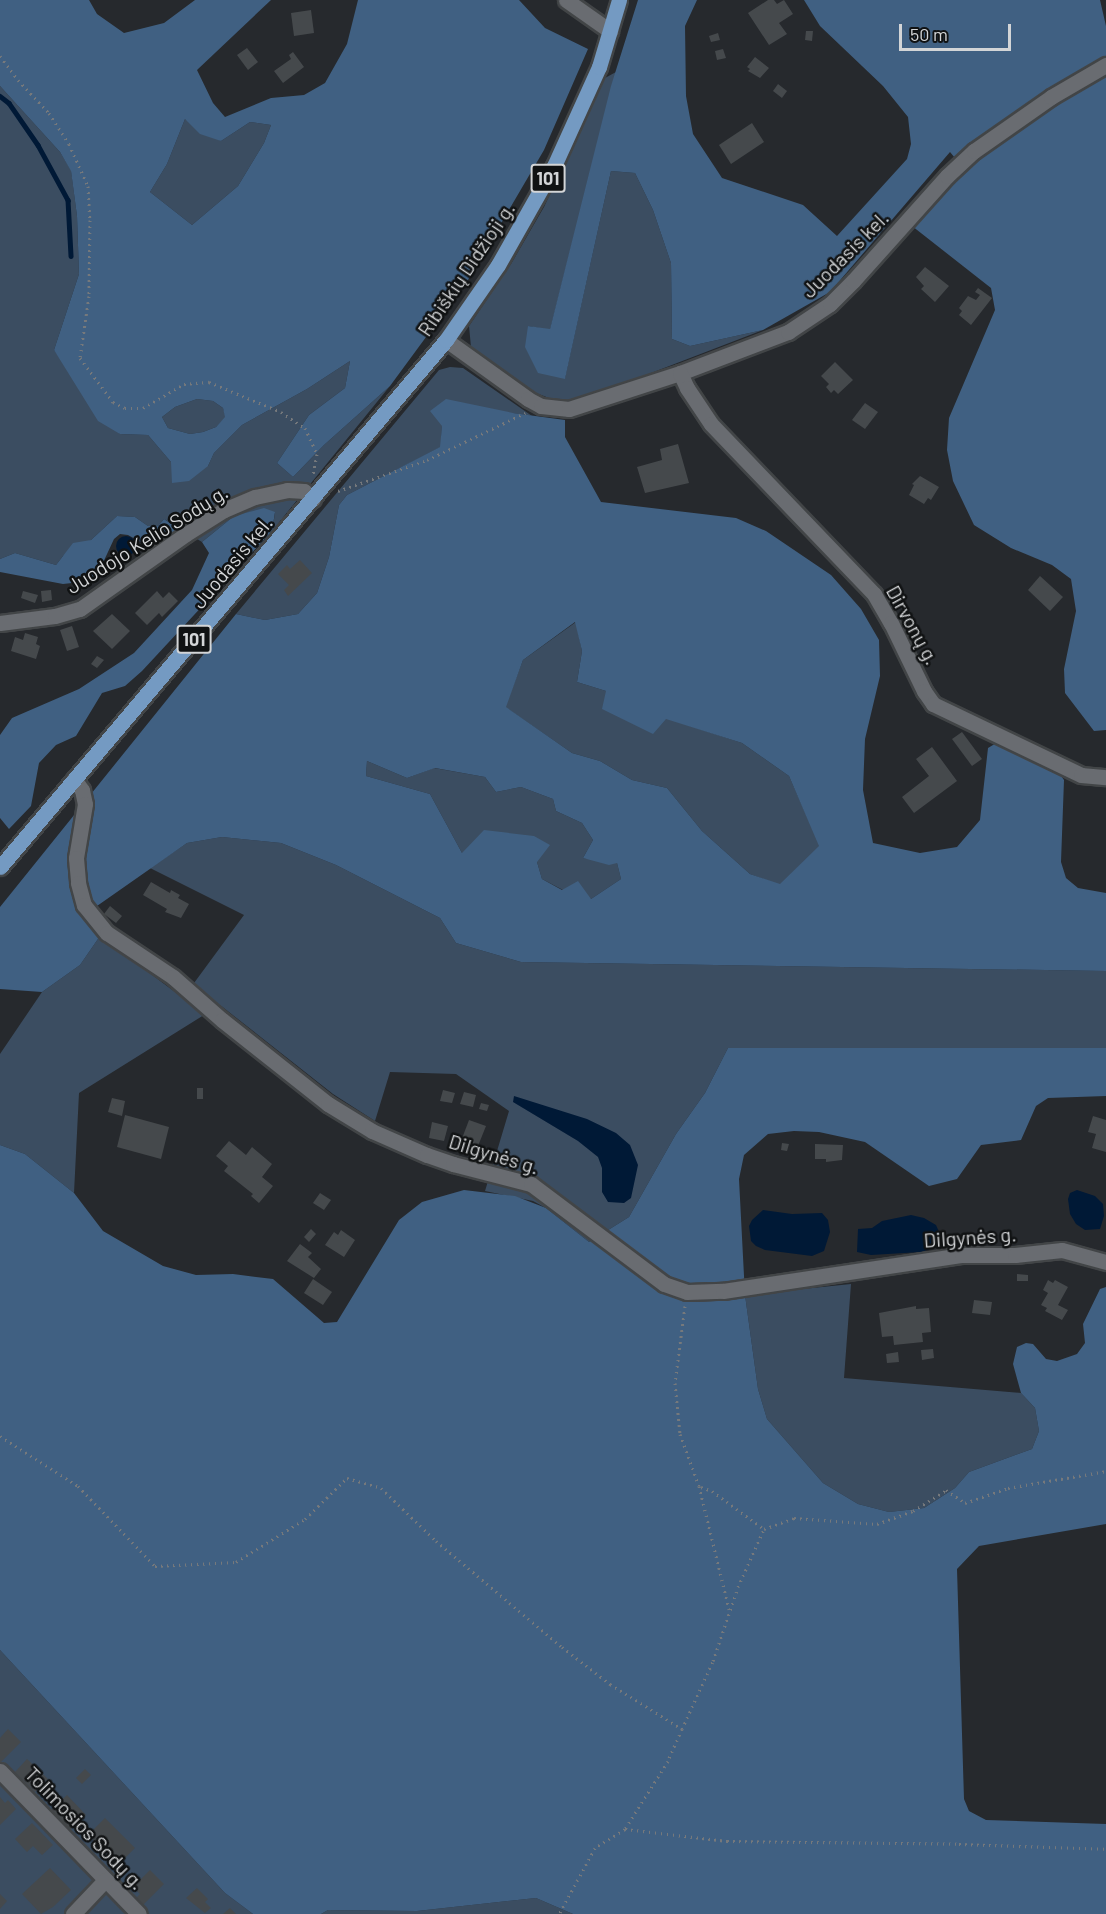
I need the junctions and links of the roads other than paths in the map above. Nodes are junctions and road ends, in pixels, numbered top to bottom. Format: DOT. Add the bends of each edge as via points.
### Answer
graph roads {
  1 [pos="566,0"];
  2 [pos="619,0"];
  3 [pos="610,31"];
  4 [pos="1106,65"];
  5 [pos="446,340"];
  6 [pos="680,373"];
  7 [pos="309,495"];
  8 [pos="0,623"];
  9 [pos="1106,777"];
  10 [pos="74,779"];
  11 [pos="0,867"];
  12 [pos="1106,1262"];
  13 [pos="0,1771"];
  14 [pos="105,1880"];
  15 [pos="73,1914"];
  16 [pos="139,1914"];
  1 -- 3 [label="street"];
  2 -- 3 [label="main road, Ribiškių Didžioji g. / 101"];
  3 -- 5 [label="main road, Ribiškių Didžioji g. / 101" via="582,104 531,210"];
  4 -- 6 [label="street, Juodasis kel." via="1042,103 974,152 853,281 807,321"];
  5 -- 6 [label="street, Juodasis kel." via="541,406 569,409"];
  5 -- 7 [label="main road, Ribiškių Didžioji g. / 101"];
  6 -- 9 [label="street, Dirvonų g." via="711,424 874,594 933,704 1081,775"];
  7 -- 8 [label="street, Juodojo Kelio Sodų g." via="287,490 255,497 224,510 80,609"];
  7 -- 10 [label="main road, Juodasis kel. / 101"];
  10 -- 11 [label="main road, Juodasis kel. / 101"];
  10 -- 12 [label="street, Dilgynės g." via="85,804 76,858 78,883 84,905 107,933 172,977 337,1109 372,1131 428,1155 531,1184 664,1284 687,1292 723,1291 962,1255 1062,1250"];
  13 -- 14 [label="street, Tolimosios Sodų g."];
  14 -- 15 [label="street"];
  14 -- 16 [label="street, Tolimosios Sodų g."];
}
